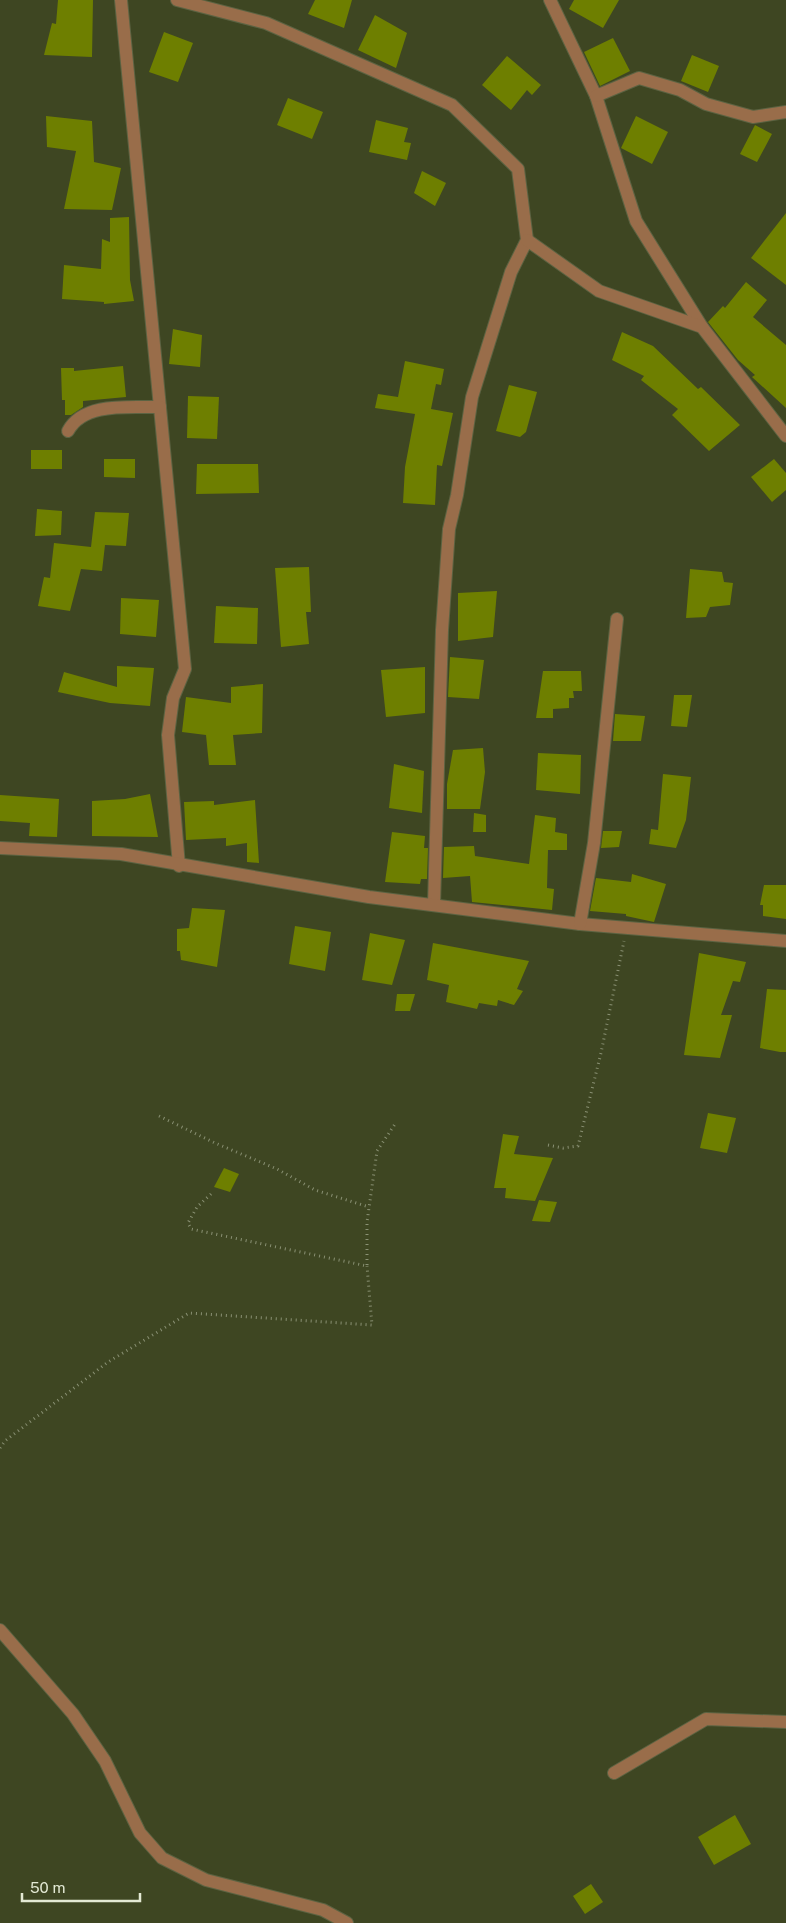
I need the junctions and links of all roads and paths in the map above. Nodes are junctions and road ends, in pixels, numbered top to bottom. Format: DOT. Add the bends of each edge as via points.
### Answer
graph roads {
  1 [pos="121,0"];
  2 [pos="177,0"];
  3 [pos="550,0"];
  4 [pos="596,96"];
  5 [pos="786,112"];
  6 [pos="526,240"];
  7 [pos="702,327"];
  8 [pos="160,407"];
  9 [pos="68,431"];
  10 [pos="786,436"];
  11 [pos="617,619"];
  12 [pos="0,848"];
  13 [pos="179,866"];
  14 [pos="434,906"];
  15 [pos="580,924"];
  16 [pos="628,928"];
  17 [pos="786,941"];
  18 [pos="159,1116"];
  19 [pos="394,1124"];
  20 [pos="548,1145"];
  21 [pos="211,1194"];
  22 [pos="369,1207"];
  23 [pos="367,1266"];
  24 [pos="0,1448"];
  25 [pos="0,1630"];
  26 [pos="786,1722"];
  27 [pos="614,1773"];
  28 [pos="347,1923"];
  1 -- 8 [label="street"];
  2 -- 6 [label="street" via="266,23 452,105 518,168"];
  3 -- 4 [label="street"];
  4 -- 5 [label="street" via="639,78 680,90 706,104 753,117"];
  4 -- 7 [label="street" via="636,221"];
  6 -- 7 [label="street" via="599,290"];
  6 -- 14 [label="street" via="511,272 472,397 449,530 442,630"];
  7 -- 10 [label="street"];
  8 -- 9 [label="street" via="99,409 71,425"];
  8 -- 13 [label="street" via="185,669 173,698 168,735"];
  11 -- 15 [label="street" via="594,843"];
  12 -- 13 [label="street" via="121,854"];
  13 -- 14 [label="street"];
  14 -- 15 [label="street"];
  15 -- 16 [label="street"];
  16 -- 17 [label="street"];
  16 -- 20 [label="path" via="578,1146"];
  18 -- 22 [label="path" via="315,1190"];
  19 -- 22 [label="path" via="377,1151"];
  21 -- 23 [label="path" via="197,1207 188,1223 191,1229"];
  22 -- 23 [label="path"];
  23 -- 24 [label="path" via="372,1325 188,1312 108,1362"];
  25 -- 28 [label="street" via="73,1714 105,1761 140,1833 162,1858 206,1880 324,1910"];
  26 -- 27 [label="street" via="706,1719"];
}
